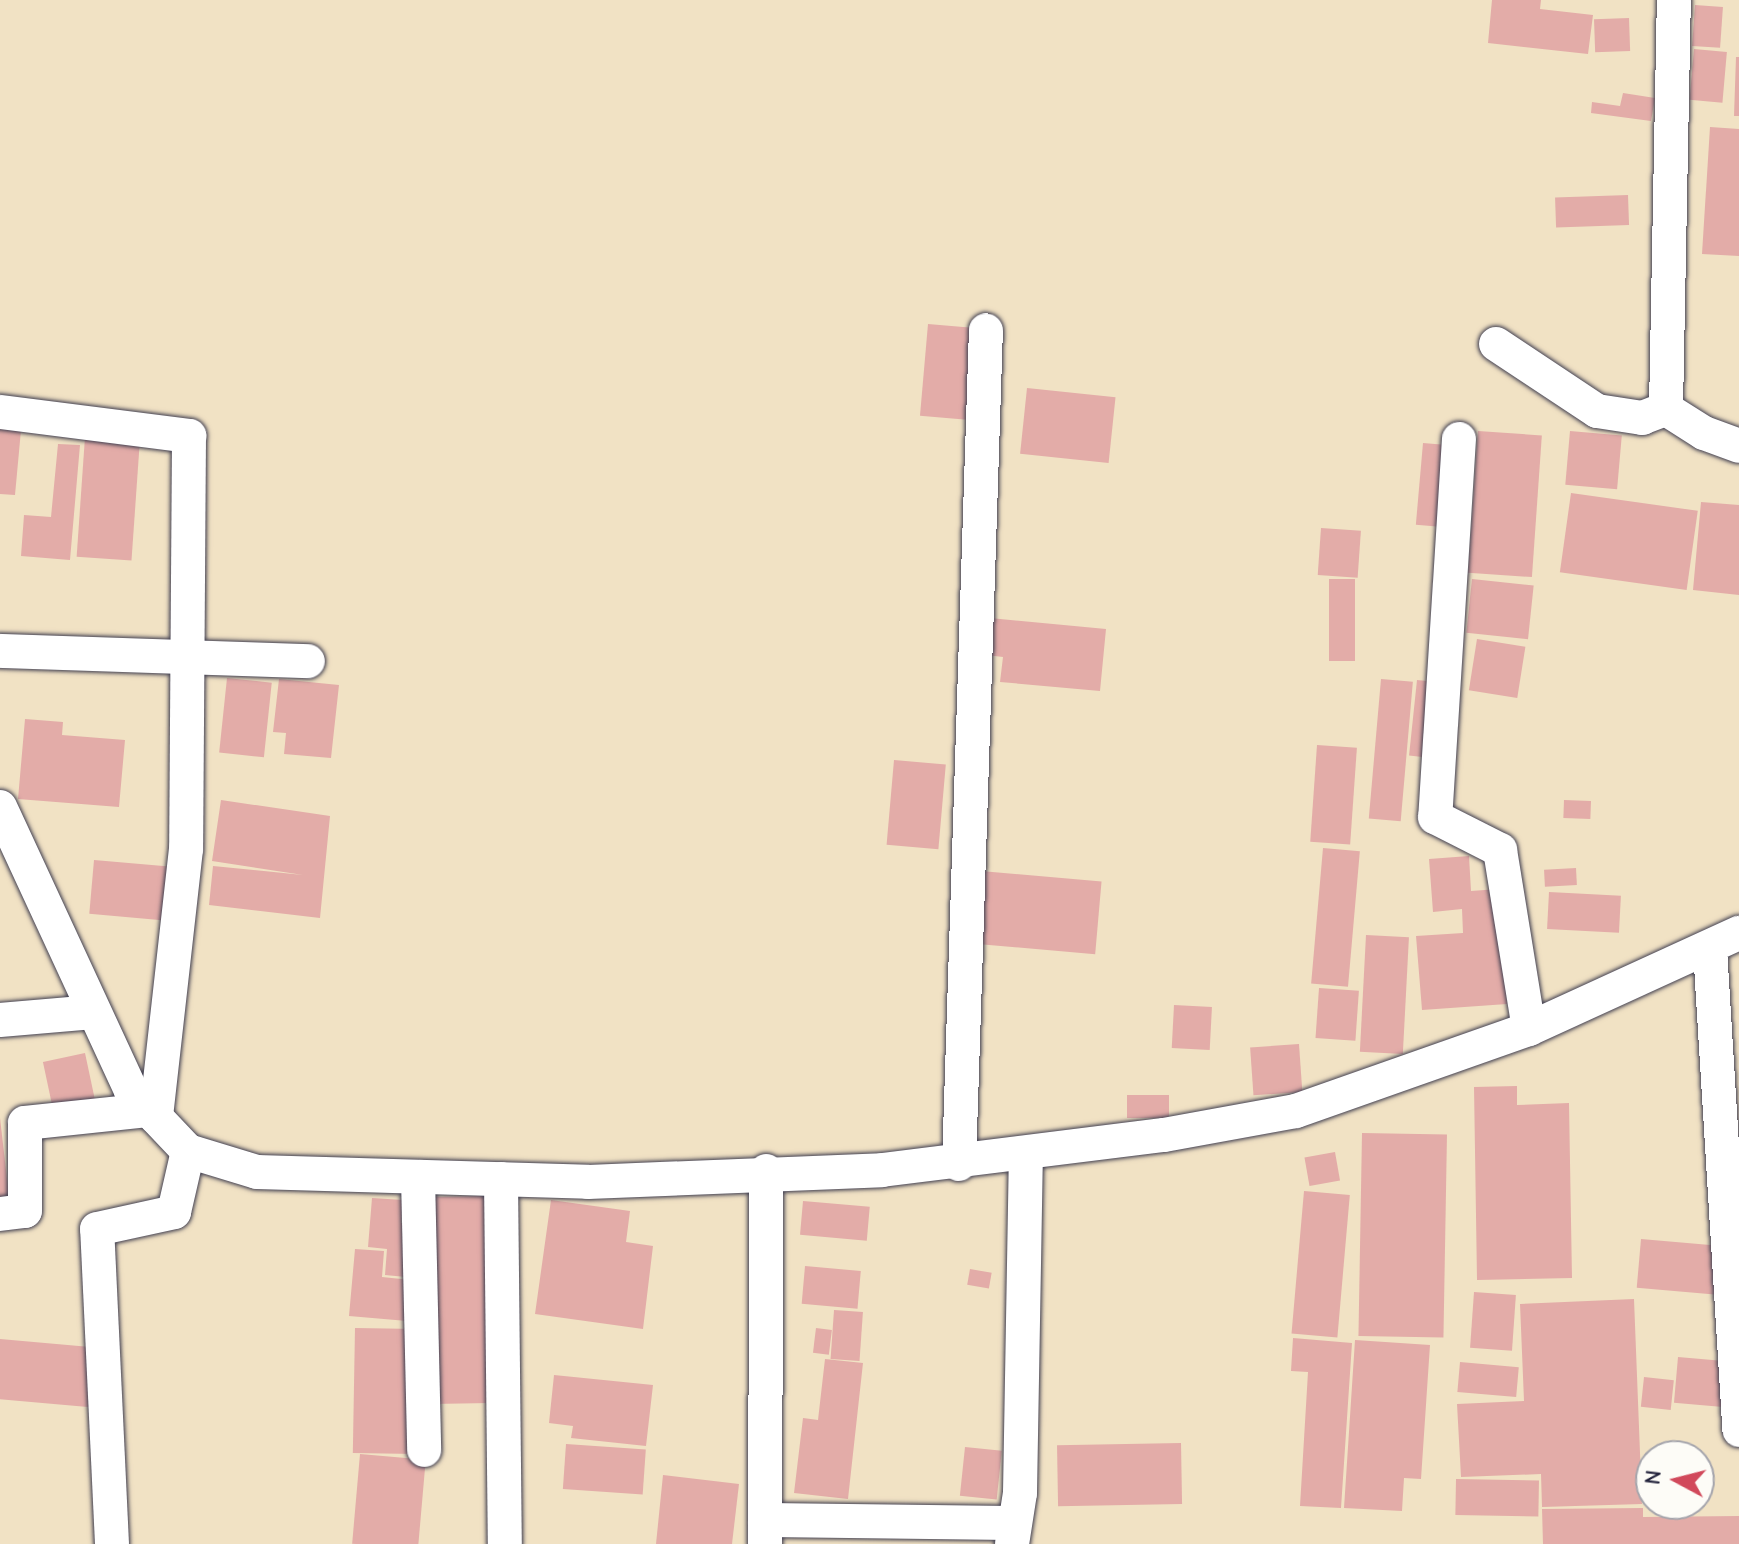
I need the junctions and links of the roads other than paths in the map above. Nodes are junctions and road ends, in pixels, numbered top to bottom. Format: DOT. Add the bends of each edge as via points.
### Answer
graph roads {
  1 [pos="1674,0"];
  2 [pos="986,330"];
  3 [pos="1496,344"];
  4 [pos="1666,409"];
  5 [pos="0,412"];
  6 [pos="1459,439"];
  7 [pos="1739,446"];
  8 [pos="0,651"];
  9 [pos="188,657"];
  10 [pos="308,661"];
  11 [pos="2,815"];
  12 [pos="1724,941"];
  13 [pos="94,1012"];
  14 [pos="0,1020"];
  15 [pos="1529,1029"];
  16 [pos="152,1113"];
  17 [pos="188,1151"];
  18 [pos="1026,1155"];
  19 [pos="959,1164"];
  20 [pos="766,1171"];
  21 [pos="418,1177"];
  22 [pos="501,1179"];
  23 [pos="0,1214"];
  24 [pos="1739,1430"];
  25 [pos="424,1450"];
  26 [pos="765,1532"];
  27 [pos="1013,1533"];
  28 [pos="112,1544"];
  29 [pos="505,1544"];
  1 -- 4 [label="street"];
  2 -- 19 [label="street"];
  3 -- 4 [label="street" via="1597,411 1642,418"];
  4 -- 7 [label="street" via="1704,433"];
  5 -- 9 [label="street" via="189,436"];
  6 -- 15 [label="street" via="1435,817 1500,850"];
  8 -- 9 [label="street"];
  9 -- 10 [label="street"];
  9 -- 16 [label="street" via="186,849"];
  11 -- 13 [label="street"];
  12 -- 15 [label="street"];
  12 -- 24 [label="street"];
  13 -- 14 [label="street"];
  13 -- 16 [label="street" via="131,1091"];
  15 -- 18 [label="street" via="1296,1111"];
  16 -- 17 [label="street"];
  16 -- 23 [label="street" via="25,1123 25,1211"];
  17 -- 21 [label="street" via="257,1172"];
  17 -- 28 [label="street" via="174,1212 97,1229"];
  18 -- 19 [label="street"];
  18 -- 27 [label="street" via="1020,1493"];
  19 -- 20 [label="street"];
  20 -- 22 [label="street" via="588,1182"];
  20 -- 26 [label="street"];
  21 -- 22 [label="street"];
  21 -- 25 [label="street"];
  22 -- 29 [label="street"];
  26 -- 27 [label="street"];
}
